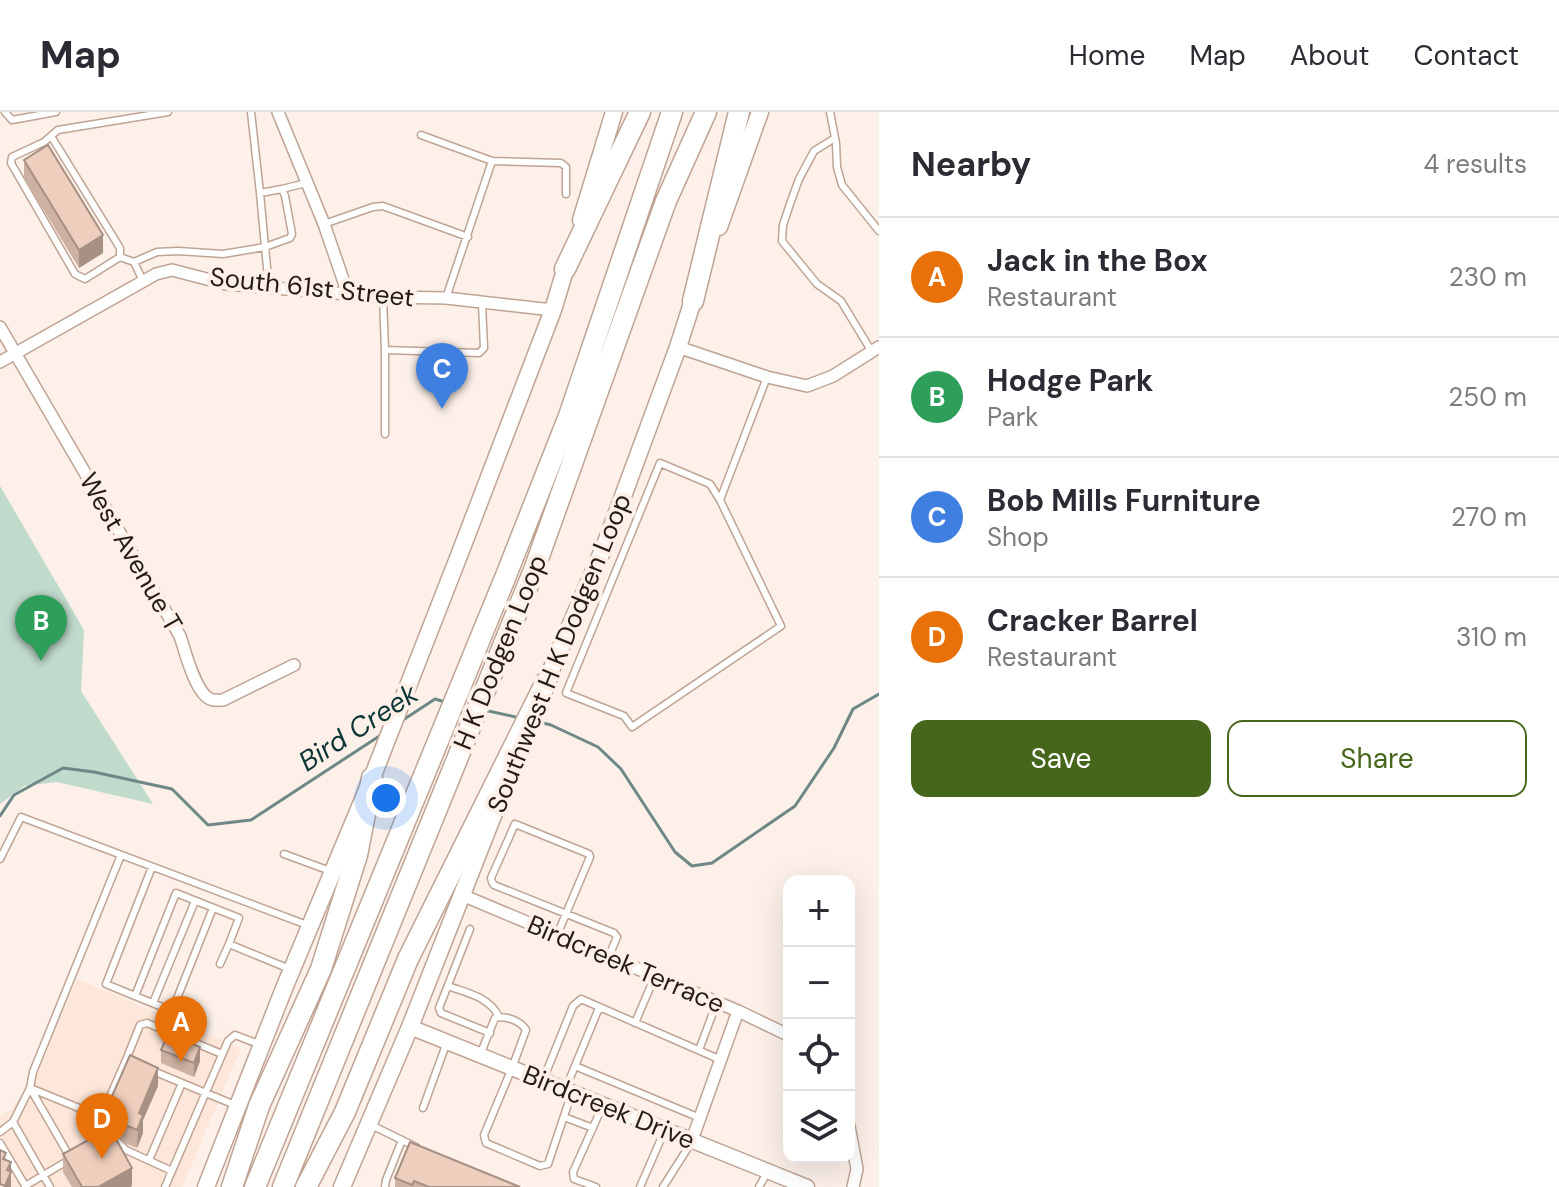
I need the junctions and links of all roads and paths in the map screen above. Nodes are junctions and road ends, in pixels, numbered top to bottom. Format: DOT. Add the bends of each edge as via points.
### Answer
graph roads {
  1 [pos="5,112"];
  2 [pos="56,112"];
  3 [pos="168,112"];
  4 [pos="251,112"];
  5 [pos="278,112"];
  6 [pos="614,112"];
  7 [pos="640,112"];
  8 [pos="672,112"];
  9 [pos="706,112"];
  10 [pos="739,112"];
  11 [pos="760,112"];
  12 [pos="830,112"];
  13 [pos="421,135"];
  14 [pos="51,136"];
  15 [pos="835,138"];
  16 [pos="492,161"];
  17 [pos="306,183"];
  18 [pos="282,189"];
  19 [pos="260,193"];
  20 [pos="566,194"];
  21 [pos="324,224"];
  22 [pos="879,231"];
  23 [pos="468,237"];
  24 [pos="265,247"];
  25 [pos="120,257"];
  26 [pos="134,262"];
  27 [pos="565,269"];
  28 [pos="143,281"];
  29 [pos="269,287"];
  30 [pos="348,294"];
  31 [pos="383,297"];
  32 [pos="446,298"];
  33 [pos="693,301"];
  34 [pos="482,303"];
  35 [pos="553,310"];
  36 [pos="0,327"];
  37 [pos="678,347"];
  38 [pos="385,350"];
  39 [pos="876,350"];
  40 [pos="16,354"];
  41 [pos="0,362"];
  42 [pos="767,377"];
  43 [pos="385,434"];
  44 [pos="720,500"];
  45 [pos="294,665"];
  46 [pos="546,682"];
  47 [pos="372,778"];
  48 [pos="503,779"];
  49 [pos="284,854"];
  50 [pos="121,855"];
  51 [pos="0,859"];
  52 [pos="152,867"];
  53 [pos="333,872"];
  54 [pos="462,895"];
  55 [pos="195,901"];
  56 [pos="213,908"];
  57 [pos="566,913"];
  58 [pos="310,926"];
  59 [pos="470,929"];
  60 [pos="557,935"];
  61 [pos="229,944"];
  62 [pos="609,956"];
  63 [pos="220,964"];
  64 [pos="292,970"];
  65 [pos="655,976"];
  66 [pos="448,986"];
  67 [pos="135,996"];
  68 [pos="717,1002"];
  69 [pos="153,1003"];
  70 [pos="599,1008"];
  71 [pos="738,1011"];
  72 [pos="499,1017"];
  73 [pos="635,1023"];
  74 [pos="410,1027"];
  75 [pos="490,1033"];
  76 [pos="783,1033"];
  77 [pos="447,1042"];
  78 [pos="262,1045"];
  79 [pos="699,1050"];
  80 [pos="222,1054"];
  81 [pos="480,1055"];
  82 [pos="126,1060"];
  83 [pos="721,1060"];
  84 [pos="575,1066"];
  85 [pos="512,1068"];
  86 [pos="543,1080"];
  87 [pos="182,1083"];
  88 [pos="30,1088"];
  89 [pos="569,1091"];
  90 [pos="206,1092"];
  91 [pos="603,1105"];
  92 [pos="238,1107"];
  93 [pos="423,1108"];
  94 [pos="101,1117"];
  95 [pos="564,1117"];
  96 [pos="700,1118"];
  97 [pos="13,1122"];
  98 [pos="369,1124"];
  99 [pos="106,1126"];
  100 [pos="593,1128"];
  101 [pos="665,1130"];
  102 [pos="0,1132"];
  103 [pos="110,1135"];
  104 [pos="402,1140"];
  105 [pos="692,1140"];
  106 [pos="0,1143"];
  107 [pos="420,1148"];
  108 [pos="84,1151"];
  109 [pos="855,1158"];
  110 [pos="71,1159"];
  111 [pos="0,1160"];
  112 [pos="149,1160"];
  113 [pos="13,1165"];
  114 [pos="172,1171"];
  115 [pos="768,1171"];
  116 [pos="44,1175"];
  117 [pos="26,1186"];
  118 [pos="50,1187"];
  119 [pos="165,1187"];
  120 [pos="206,1187"];
  121 [pos="232,1187"];
  122 [pos="255,1187"];
  123 [pos="283,1187"];
  124 [pos="306,1187"];
  125 [pos="342,1187"];
  126 [pos="385,1187"];
  127 [pos="596,1187"];
  128 [pos="640,1187"];
  129 [pos="663,1187"];
  130 [pos="759,1187"];
  131 [pos="807,1187"];
  132 [pos="853,1187"];
  1 -- 2 [label="lane" via="12,120"];
  3 -- 14 [label="lane" via="58,130"];
  4 -- 19 [label="lane"];
  5 -- 17 [label="street"];
  6 -- 27 [label="main road"];
  7 -- 27 [label="highway"];
  8 -- 122 [label="highway, H K Dodgen Loop" via="569,416"];
  9 -- 123 [label="highway, H K Dodgen Loop" via="666,201 540,555"];
  10 -- 33 [label="highway"];
  11 -- 33 [label="main road, Southwest H K Dodgen Loop"];
  12 -- 15 [label="lane"];
  13 -- 16 [label="lane"];
  14 -- 25 [label="lane" via="120,248"];
  14 -- 25 [label="lane" via="12,157 11,163 75,274 85,279"];
  15 -- 22 [label="lane" via="842,185"];
  15 -- 39 [label="lane" via="814,151 799,179 782,241 817,284 841,301"];
  16 -- 20 [label="lane" via="561,163 566,167"];
  16 -- 23 [label="lane"];
  17 -- 18 [label="lane"];
  17 -- 21 [label="street"];
  18 -- 19 [label="lane"];
  18 -- 24 [label="lane" via="292,234"];
  19 -- 24 [label="lane"];
  21 -- 23 [label="lane" via="383,206"];
  21 -- 30 [label="street"];
  23 -- 32 [label="lane"];
  24 -- 26 [label="lane" via="223,254 157,252"];
  24 -- 29 [label="lane"];
  25 -- 26 [label="lane"];
  26 -- 28 [label="lane"];
  27 -- 35 [label="main road"];
  28 -- 29 [label="street, South 61st Street" via="172,270 226,284"];
  28 -- 40 [label="street, South 61st Street"];
  29 -- 30 [label="street, South 61st Street"];
  30 -- 31 [label="street, South 61st Street"];
  31 -- 32 [label="street, South 61st Street"];
  31 -- 38 [label="lane"];
  32 -- 34 [label="street, South 61st Street"];
  33 -- 37 [label="main road, Southwest H K Dodgen Loop"];
  34 -- 35 [label="street, South 61st Street"];
  34 -- 38 [label="lane" via="484,348 479,353"];
  35 -- 47 [label="main road"];
  36 -- 40 [label="street, West Avenue T"];
  37 -- 42 [label="street"];
  37 -- 46 [label="main road, Southwest H K Dodgen Loop" via="605,545"];
  38 -- 43 [label="lane"];
  39 -- 42 [label="street" via="807,386"];
  40 -- 41 [label="street, South 61st Street"];
  40 -- 45 [label="street, West Avenue T" via="180,636 205,696 223,700"];
  42 -- 44 [label="lane"];
  44 -- 44 [label="lane" via="710,484 660,463 566,693 624,716 632,727 781,626"];
  46 -- 48 [label="highway"];
  47 -- 53 [label="main road"];
  47 -- 121 [label="highway" via="357,855 321,969 259,1106"];
  48 -- 54 [label="main road, Southwest H K Dodgen Loop"];
  48 -- 124 [label="highway" via="408,959 345,1112"];
  49 -- 53 [label="lane"];
  50 -- 51 [label="lane" via="21,817"];
  50 -- 52 [label="lane"];
  50 -- 88 [label="lane"];
  52 -- 58 [label="lane"];
  52 -- 67 [label="lane" via="106,984"];
  53 -- 58 [label="main road"];
  54 -- 60 [label="street, Birdcreek Terrace"];
  54 -- 74 [label="main road, Southwest H K Dodgen Loop"];
  55 -- 56 [label="lane"];
  55 -- 67 [label="lane" via="176,893"];
  55 -- 69 [label="lane"];
  56 -- 61 [label="lane" via="239,918"];
  56 -- 69 [label="lane" via="172,1011"];
  57 -- 57 [label="lane" via="492,882 515,824 589,854"];
  57 -- 60 [label="lane"];
  57 -- 62 [label="lane" via="616,935"];
  58 -- 64 [label="main road"];
  59 -- 66 [label="lane"];
  60 -- 62 [label="street, Birdcreek Terrace"];
  61 -- 63 [label="lane"];
  61 -- 64 [label="lane"];
  62 -- 65 [label="street, Birdcreek Terrace"];
  64 -- 78 [label="main road"];
  65 -- 68 [label="street, Birdcreek Terrace"];
  65 -- 73 [label="lane"];
  66 -- 72 [label="lane" via="488,1001"];
  66 -- 75 [label="lane" via="441,1013"];
  67 -- 69 [label="lane"];
  68 -- 71 [label="street, Birdcreek Terrace"];
  68 -- 79 [label="lane"];
  70 -- 73 [label="lane"];
  70 -- 84 [label="lane"];
  70 -- 86 [label="lane" via="581,999 573,1006"];
  71 -- 76 [label="street, Birdcreek Terrace"];
  71 -- 83 [label="street"];
  72 -- 75 [label="lane"];
  72 -- 85 [label="lane" via="526,1030"];
  73 -- 79 [label="lane"];
  74 -- 77 [label="street, Birdcreek Drive"];
  74 -- 98 [label="main road, Southwest H K Dodgen Loop"];
  75 -- 81 [label="lane"];
  77 -- 81 [label="street, Birdcreek Drive"];
  77 -- 93 [label="lane"];
  78 -- 80 [label="lane" via="235,1035"];
  78 -- 92 [label="main road"];
  79 -- 83 [label="lane"];
  80 -- 82 [label="lane" via="147,1023 140,1025"];
  80 -- 90 [label="lane"];
  81 -- 85 [label="street, Birdcreek Drive"];
  82 -- 87 [label="lane"];
  82 -- 94 [label="lane"];
  83 -- 96 [label="street"];
  84 -- 89 [label="lane"];
  84 -- 96 [label="lane"];
  85 -- 86 [label="street, Birdcreek Drive"];
  85 -- 95 [label="lane" via="484,1135 486,1143 540,1166 548,1164"];
  86 -- 89 [label="street, Birdcreek Drive"];
  87 -- 90 [label="lane"];
  87 -- 112 [label="lane"];
  88 -- 94 [label="lane"];
  88 -- 97 [label="lane"];
  88 -- 110 [label="lane"];
  89 -- 91 [label="street, Birdcreek Drive"];
  89 -- 95 [label="lane"];
  90 -- 92 [label="lane"];
  90 -- 114 [label="lane"];
  91 -- 100 [label="lane"];
  91 -- 101 [label="street, Birdcreek Drive"];
  92 -- 120 [label="main road"];
  94 -- 99 [label="lane"];
  95 -- 100 [label="lane"];
  96 -- 105 [label="street"];
  97 -- 102 [label="lane"];
  97 -- 116 [label="lane"];
  98 -- 104 [label="lane"];
  98 -- 125 [label="main road, Southwest H K Dodgen Loop"];
  100 -- 127 [label="lane" via="573,1172 574,1179"];
  101 -- 105 [label="street, Birdcreek Drive"];
  101 -- 128 [label="lane"];
  103 -- 112 [label="lane"];
  104 -- 107 [label="lane"];
  104 -- 126 [label="lane"];
  105 -- 115 [label="street, Birdcreek Drive"];
  105 -- 129 [label="lane"];
  106 -- 113 [label="lane"];
  108 -- 110 [label="lane"];
  109 -- 132 [label="street"];
  110 -- 116 [label="lane"];
  111 -- 113 [label="lane"];
  112 -- 114 [label="lane"];
  113 -- 117 [label="lane"];
  114 -- 119 [label="lane"];
  115 -- 130 [label="lane"];
  115 -- 131 [label="street, Birdcreek Drive"];
  116 -- 117 [label="lane"];
  116 -- 118 [label="lane"];
}
